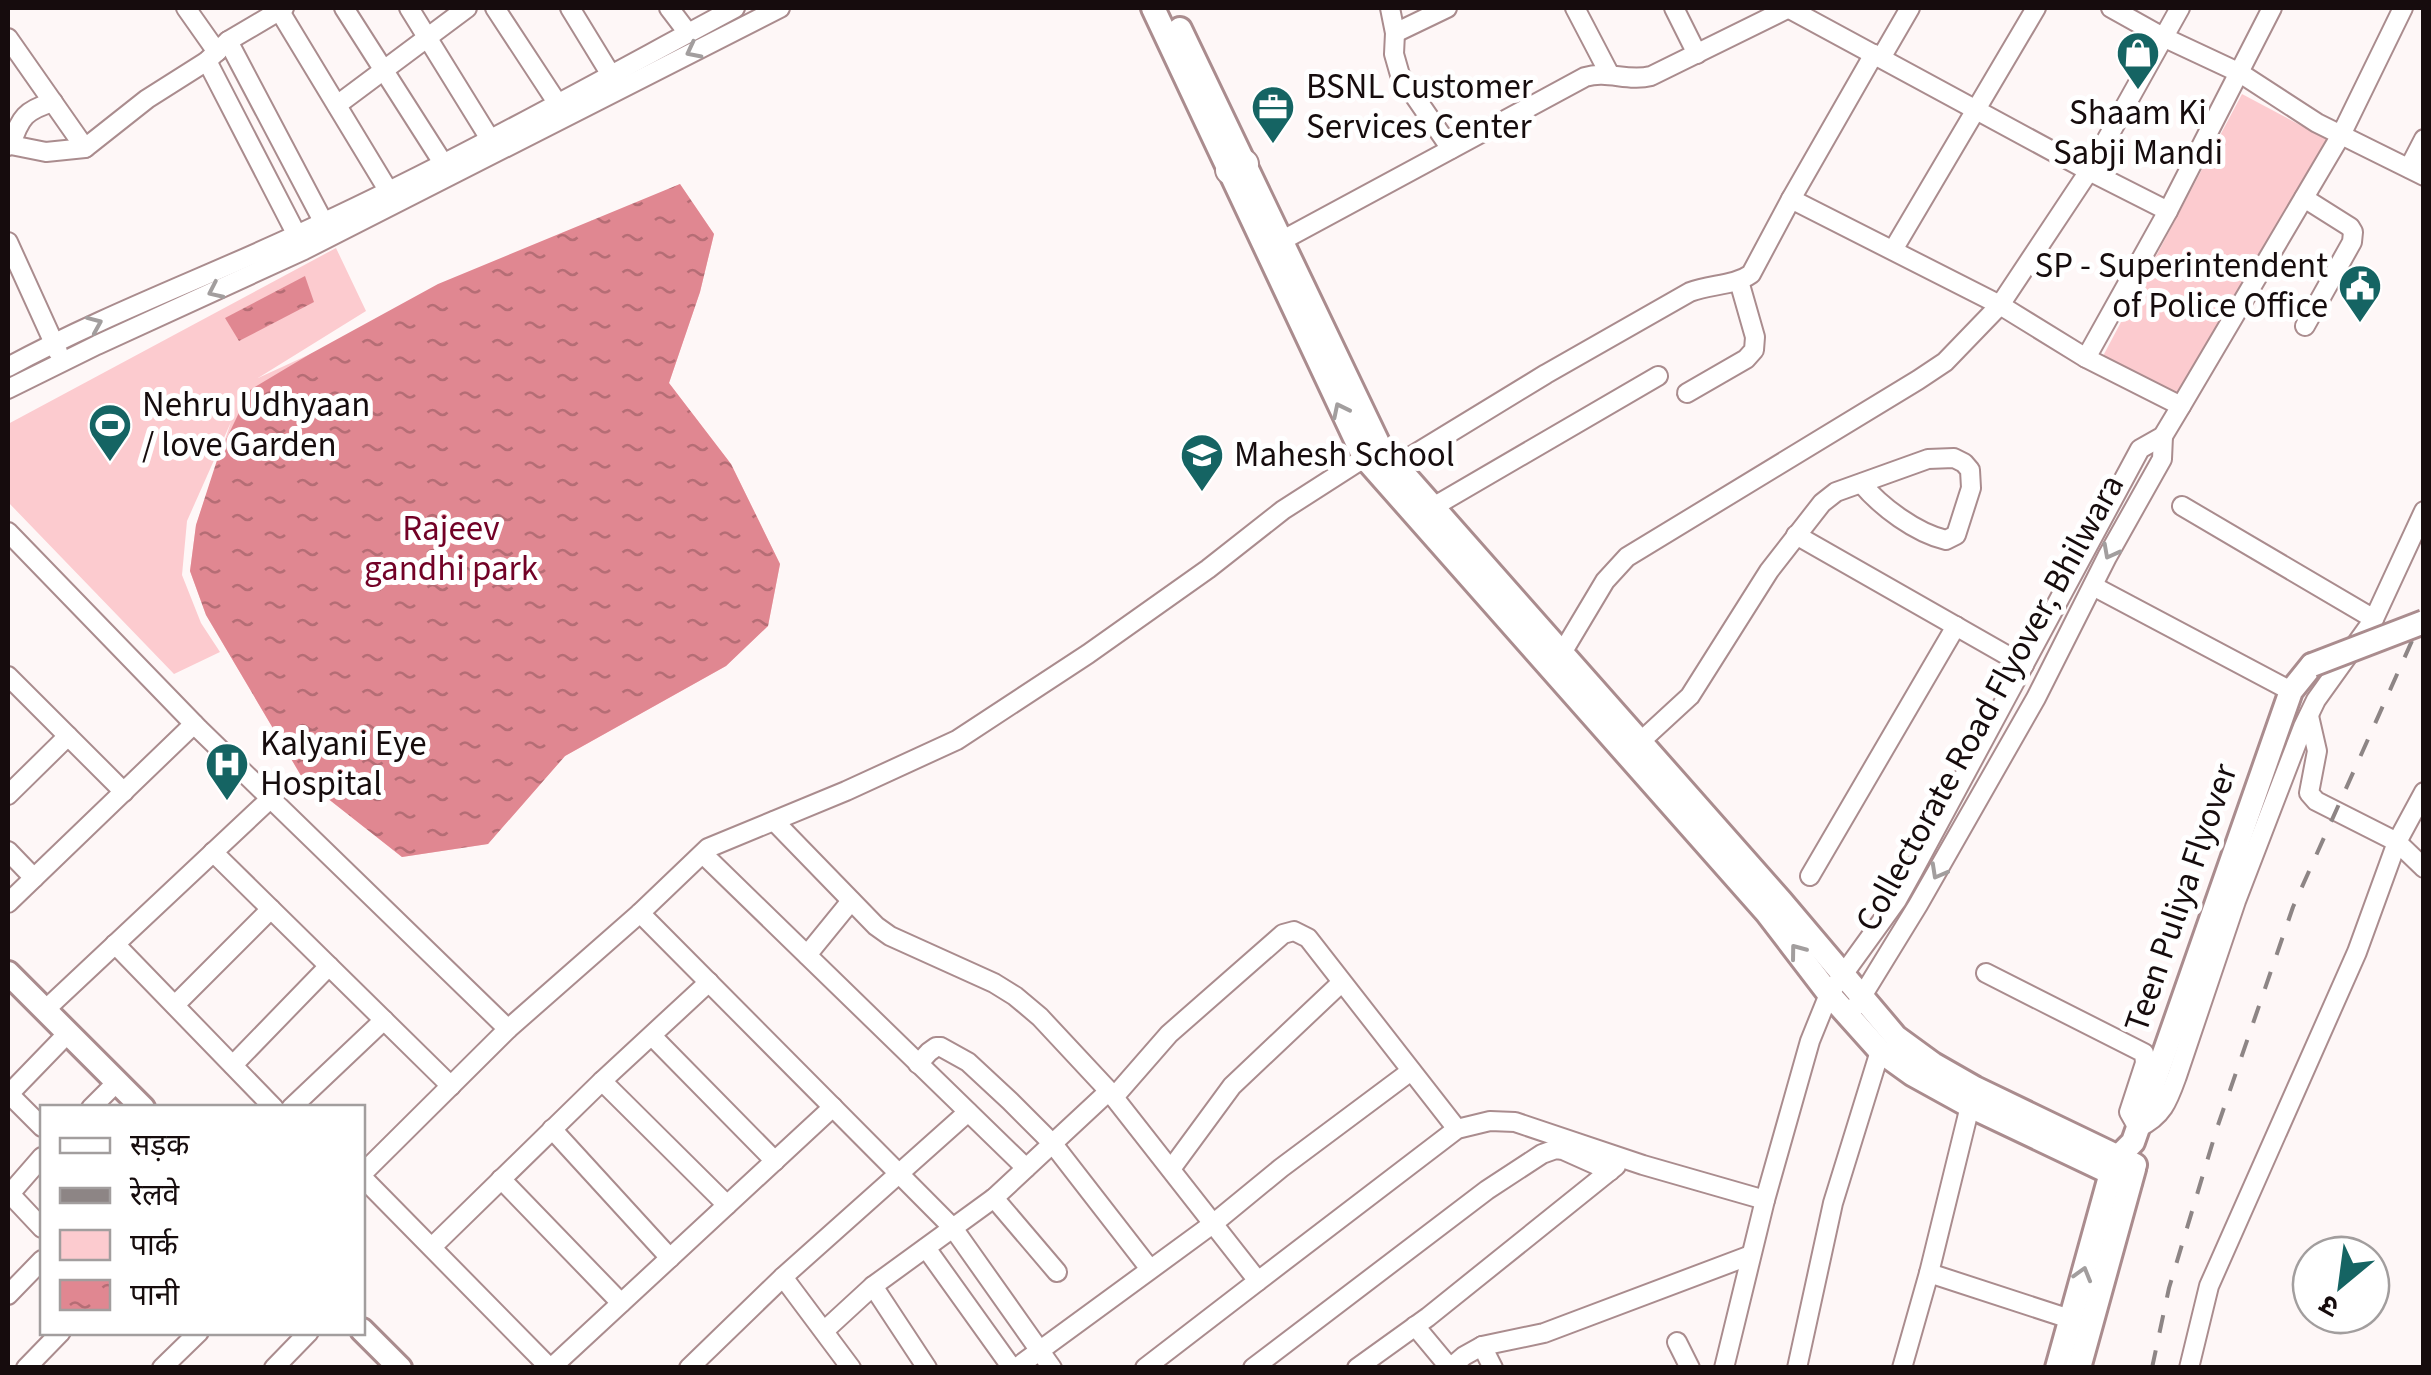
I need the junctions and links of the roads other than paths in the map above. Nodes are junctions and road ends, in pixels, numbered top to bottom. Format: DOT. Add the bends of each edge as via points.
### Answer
graph roads {
  1 [pos="186,8"];
  2 [pos="344,8"];
  3 [pos="409,8"];
  4 [pos="467,8"];
  5 [pos="494,8"];
  6 [pos="570,8"];
  7 [pos="669,8"];
  8 [pos="735,8"];
  9 [pos="780,8"];
  10 [pos="1153,8"];
  11 [pos="1169,8"];
  12 [pos="1390,8"];
  13 [pos="1448,8"];
  14 [pos="1575,8"];
  15 [pos="1674,8"];
  16 [pos="1788,8"];
  17 [pos="1910,8"];
  18 [pos="2036,8"];
  19 [pos="2111,8"];
  20 [pos="2180,8"];
  21 [pos="2272,8"];
  22 [pos="2403,8"];
  23 [pos="282,9"];
  24 [pos="256,14"];
  25 [pos="1395,32"];
  26 [pos="688,33"];
  27 [pos="428,37"];
  28 [pos="2164,37"];
  29 [pos="8,38"];
  30 [pos="217,51"];
  31 [pos="1697,54"];
  32 [pos="1878,56"];
  33 [pos="384,71"];
  34 [pos="2240,73"];
  35 [pos="1610,74"];
  36 [pos="611,75"];
  37 [pos="53,102"];
  38 [pos="558,104"];
  39 [pos="336,105"];
  40 [pos="1976,108"];
  41 [pos="2341,136"];
  42 [pos="490,139"];
  43 [pos="2424,139"];
  44 [pos="10,145"];
  45 [pos="85,148"];
  46 [pos="1452,149"];
  47 [pos="443,163"];
  48 [pos="1237,167"];
  49 [pos="2089,171"];
  50 [pos="2416,172"];
  51 [pos="388,190"];
  52 [pos="2304,198"];
  53 [pos="1791,199"];
  54 [pos="2168,211"];
  55 [pos="324,223"];
  56 [pos="1281,240"];
  57 [pos="8,242"];
  58 [pos="300,243"];
  59 [pos="1893,250"];
  60 [pos="1739,281"];
  61 [pos="2000,305"];
  62 [pos="2305,326"];
  63 [pos="54,342"];
  64 [pos="2086,358"];
  65 [pos="61,362"];
  66 [pos="8,367"];
  67 [pos="1658,376"];
  68 [pos="8,390"];
  69 [pos="1686,392"];
  70 [pos="2181,406"];
  71 [pos="2163,436"];
  72 [pos="1372,452"];
  73 [pos="1397,466"];
  74 [pos="1861,483"];
  75 [pos="2182,506"];
  76 [pos="1433,507"];
  77 [pos="2424,510"];
  78 [pos="8,532"];
  79 [pos="1796,535"];
  80 [pos="2093,586"];
  81 [pos="2374,619"];
  82 [pos="2424,622"];
  83 [pos="1956,626"];
  84 [pos="1562,653"];
  85 [pos="2024,665"];
  86 [pos="11,687"];
  87 [pos="2291,691"];
  88 [pos="2309,716"];
  89 [pos="194,724"];
  90 [pos="68,736"];
  91 [pos="1640,742"];
  92 [pos="124,792"];
  93 [pos="2424,792"];
  94 [pos="8,795"];
  95 [pos="270,798"];
  96 [pos="774,821"];
  97 [pos="2397,842"];
  98 [pos="8,850"];
  99 [pos="213,852"];
  100 [pos="703,854"];
  101 [pos="2424,868"];
  102 [pos="1810,876"];
  103 [pos="34,878"];
  104 [pos="851,901"];
  105 [pos="8,903"];
  106 [pos="271,909"];
  107 [pos="640,913"];
  108 [pos="115,944"];
  109 [pos="806,955"];
  110 [pos="330,966"];
  111 [pos="8,973"];
  112 [pos="1843,973"];
  113 [pos="1986,973"];
  114 [pos="709,982"];
  115 [pos="1342,983"];
  116 [pos="1829,994"];
  117 [pos="174,1005"];
  118 [pos="1856,1007"];
  119 [pos="44,1010"];
  120 [pos="384,1020"];
  121 [pos="508,1029"];
  122 [pos="68,1033"];
  123 [pos="652,1036"];
  124 [pos="1880,1051"];
  125 [pos="918,1064"];
  126 [pos="232,1065"];
  127 [pos="1411,1071"];
  128 [pos="602,1080"];
  129 [pos="117,1082"];
  130 [pos="451,1086"];
  131 [pos="8,1094"];
  132 [pos="1112,1094"];
  133 [pos="94,1105"];
  134 [pos="139,1105"];
  135 [pos="271,1105"];
  136 [pos="294,1105"];
  137 [pos="1970,1106"];
  138 [pos="833,1108"];
  139 [pos="968,1112"];
  140 [pos="40,1126"];
  141 [pos="552,1129"];
  142 [pos="1457,1129"];
  143 [pos="1052,1144"];
  144 [pos="2127,1158"];
  145 [pos="40,1160"];
  146 [pos="775,1161"];
  147 [pos="1617,1165"];
  148 [pos="1026,1168"];
  149 [pos="1171,1168"];
  150 [pos="365,1172"];
  151 [pos="898,1173"];
  152 [pos="365,1178"];
  153 [pos="501,1179"];
  154 [pos="8,1195"];
  155 [pos="994,1198"];
  156 [pos="1765,1200"];
  157 [pos="726,1206"];
  158 [pos="1214,1223"];
  159 [pos="40,1226"];
  160 [pos="954,1228"];
  161 [pos="432,1247"];
  162 [pos="926,1248"];
  163 [pos="1751,1255"];
  164 [pos="670,1258"];
  165 [pos="40,1262"];
  166 [pos="1150,1268"];
  167 [pos="1057,1272"];
  168 [pos="1928,1273"];
  169 [pos="782,1277"];
  170 [pos="1258,1281"];
  171 [pos="873,1286"];
  172 [pos="8,1295"];
  173 [pos="621,1303"];
  174 [pos="2070,1319"];
  175 [pos="1415,1326"];
  176 [pos="824,1331"];
  177 [pos="365,1333"];
  178 [pos="59,1335"];
  179 [pos="196,1335"];
  180 [pos="306,1335"];
  181 [pos="1677,1342"];
  182 [pos="1482,1346"];
  183 [pos="1040,1351"];
  184 [pos="845,1365"];
  185 [pos="274,1367"];
  186 [pos="26,1368"];
  187 [pos="162,1368"];
  188 [pos="400,1368"];
  189 [pos="551,1368"];
  190 [pos="689,1368"];
  191 [pos="927,1368"];
  192 [pos="1014,1368"];
  193 [pos="1052,1368"];
  194 [pos="1145,1368"];
  195 [pos="1253,1368"];
  196 [pos="1357,1368"];
  197 [pos="1450,1368"];
  198 [pos="1493,1368"];
  199 [pos="1690,1368"];
  200 [pos="1724,1368"];
  201 [pos="1797,1368"];
  202 [pos="1902,1368"];
  203 [pos="2056,1368"];
  204 [pos="2079,1368"];
  205 [pos="2189,1368"];
  1 -- 30 [label="street"];
  2 -- 33 [label="street"];
  3 -- 27 [label="street"];
  4 -- 27 [label="street"];
  5 -- 38 [label="street"];
  6 -- 36 [label="street"];
  7 -- 26 [label="street"];
  8 -- 26 [label="street"];
  9 -- 58 [label="street, one-way"];
  10 -- 48 [label="main road"];
  11 -- 48 [label="main road"];
  12 -- 25 [label="street"];
  13 -- 25 [label="street"];
  14 -- 35 [label="street"];
  15 -- 31 [label="street"];
  16 -- 31 [label="street"];
  16 -- 32 [label="street"];
  17 -- 32 [label="street"];
  18 -- 40 [label="street"];
  19 -- 28 [label="street"];
  20 -- 28 [label="street"];
  21 -- 34 [label="street"];
  22 -- 41 [label="street"];
  23 -- 24 [label="street"];
  23 -- 39 [label="street"];
  24 -- 30 [label="street"];
  25 -- 46 [label="street" via="1400,76"];
  26 -- 36 [label="street"];
  27 -- 33 [label="street"];
  27 -- 42 [label="street"];
  28 -- 34 [label="street"];
  28 -- 49 [label="street"];
  29 -- 37 [label="street"];
  30 -- 45 [label="street"];
  30 -- 55 [label="street"];
  30 -- 58 [label="street"];
  31 -- 35 [label="street" via="1640,79"];
  32 -- 40 [label="street"];
  32 -- 53 [label="street"];
  33 -- 39 [label="street"];
  33 -- 47 [label="street"];
  34 -- 41 [label="street"];
  34 -- 54 [label="street"];
  35 -- 46 [label="street" via="1585,77"];
  36 -- 38 [label="street"];
  37 -- 44 [label="street" via="27,112"];
  37 -- 45 [label="street"];
  38 -- 42 [label="street"];
  39 -- 51 [label="street"];
  40 -- 49 [label="street"];
  40 -- 59 [label="street"];
  41 -- 50 [label="street"];
  41 -- 52 [label="street"];
  42 -- 47 [label="street"];
  43 -- 50 [label="street"];
  44 -- 45 [label="street" via="46,152"];
  46 -- 56 [label="street"];
  47 -- 51 [label="street"];
  48 -- 56 [label="main road"];
  72 -- 48 [label="main road, one-way"];
  49 -- 54 [label="street"];
  49 -- 61 [label="street"];
  51 -- 55 [label="street"];
  52 -- 62 [label="street" via="2353,232"];
  52 -- 70 [label="street"];
  53 -- 59 [label="street"];
  53 -- 60 [label="street" via="1757,266"];
  54 -- 64 [label="street"];
  55 -- 58 [label="street"];
  56 -- 72 [label="main road"];
  57 -- 63 [label="street"];
  63 -- 58 [label="street, one-way"];
  58 -- 65 [label="street, one-way"];
  59 -- 61 [label="street"];
  60 -- 69 [label="street" via="1754,350"];
  60 -- 73 [label="street" via="1690,292"];
  61 -- 64 [label="street"];
  61 -- 84 [label="street" via="1945,362 1627,556"];
  63 -- 65 [label="street"];
  63 -- 66 [label="street"];
  64 -- 70 [label="street"];
  65 -- 68 [label="street"];
  67 -- 76 [label="street"];
  70 -- 71 [label="street"];
  71 -- 80 [label="street, Collectorate Road Flyover, Bhilwara, one-way" via="2162,459"];
  71 -- 85 [label="street" via="2140,449"];
  72 -- 73 [label="main road"];
  72 -- 96 [label="street" via="957,740"];
  116 -- 72 [label="main road, one-way" via="1755,898"];
  73 -- 76 [label="main road"];
  74 -- 74 [label="street" via="1943,457 1964,463 1972,476 1956,535 1946,540 1879,503"];
  74 -- 79 [label="street" via="1822,502"];
  75 -- 81 [label="street"];
  76 -- 84 [label="main road"];
  77 -- 81 [label="street"];
  78 -- 89 [label="street"];
  79 -- 83 [label="street"];
  79 -- 91 [label="street" via="1690,696"];
  80 -- 87 [label="street"];
  80 -- 118 [label="street, Collectorate Road Flyover, Bhilwara, one-way" via="1986,787"];
  81 -- 88 [label="street"];
  82 -- 87 [label="main road, bridge" via="2312,666"];
  83 -- 85 [label="street"];
  83 -- 102 [label="street"];
  84 -- 91 [label="main road"];
  85 -- 112 [label="street" via="1897,900"];
  86 -- 90 [label="street"];
  87 -- 144 [label="main road, Teen Puliya Flyover"];
  88 -- 97 [label="street" via="2317,751 2309,793"];
  88 -- 144 [label="street" via="2282,775 2170,1095"];
  89 -- 92 [label="street"];
  89 -- 95 [label="street"];
  90 -- 92 [label="street"];
  90 -- 94 [label="street"];
  91 -- 112 [label="main road"];
  92 -- 103 [label="street"];
  93 -- 97 [label="street"];
  95 -- 99 [label="street"];
  95 -- 121 [label="street"];
  96 -- 100 [label="street"];
  96 -- 104 [label="street"];
  97 -- 101 [label="street"];
  97 -- 205 [label="street" via="2357,952 2209,1286"];
  98 -- 103 [label="street"];
  99 -- 106 [label="street"];
  99 -- 108 [label="street"];
  100 -- 107 [label="street"];
  100 -- 109 [label="street"];
  103 -- 105 [label="street"];
  104 -- 109 [label="street"];
  104 -- 132 [label="street" via="890,936 1016,996"];
  106 -- 110 [label="street"];
  106 -- 117 [label="street"];
  107 -- 114 [label="street"];
  107 -- 121 [label="street"];
  108 -- 117 [label="street"];
  108 -- 119 [label="street"];
  109 -- 125 [label="street"];
  110 -- 120 [label="street"];
  110 -- 126 [label="street"];
  111 -- 119 [label="main road"];
  112 -- 116 [label="street"];
  112 -- 118 [label="main road"];
  113 -- 144 [label="street" via="2144,1053 2129,1112"];
  114 -- 123 [label="street"];
  114 -- 138 [label="street"];
  115 -- 127 [label="street"];
  115 -- 132 [label="street" via="1303,934 1283,934"];
  115 -- 149 [label="street" via="1232,1086"];
  116 -- 118 [label="main road"];
  116 -- 156 [label="street"];
  117 -- 126 [label="street"];
  118 -- 124 [label="main road"];
  118 -- 144 [label="main road" via="1975,1088"];
  119 -- 122 [label="main road"];
  120 -- 130 [label="street"];
  120 -- 136 [label="street"];
  121 -- 130 [label="street"];
  122 -- 129 [label="main road"];
  122 -- 131 [label="street"];
  123 -- 128 [label="street"];
  123 -- 146 [label="street"];
  124 -- 137 [label="main road"];
  124 -- 201 [label="street" via="1833,1203"];
  125 -- 139 [label="street"];
  125 -- 143 [label="street" via="936,1047 951,1051"];
  126 -- 135 [label="street"];
  127 -- 142 [label="street"];
  127 -- 158 [label="street"];
  128 -- 141 [label="street"];
  128 -- 157 [label="street"];
  129 -- 133 [label="street"];
  129 -- 134 [label="main road"];
  130 -- 150 [label="street"];
  131 -- 140 [label="street"];
  132 -- 143 [label="street"];
  132 -- 149 [label="street"];
  137 -- 144 [label="main road"];
  137 -- 168 [label="street"];
  138 -- 146 [label="street"];
  138 -- 151 [label="street"];
  139 -- 148 [label="street"];
  139 -- 151 [label="street"];
  141 -- 153 [label="street"];
  141 -- 164 [label="street"];
  142 -- 147 [label="street" via="1515,1122"];
  142 -- 170 [label="street"];
  143 -- 148 [label="street"];
  143 -- 166 [label="street"];
  174 -- 144 [label="main road, one-way"];
  144 -- 204 [label="main road"];
  145 -- 154 [label="street"];
  146 -- 157 [label="street"];
  147 -- 156 [label="street"];
  147 -- 175 [label="street"];
  147 -- 195 [label="street" via="1556,1149 1542,1154"];
  148 -- 155 [label="street"];
  149 -- 158 [label="street"];
  151 -- 160 [label="street"];
  151 -- 169 [label="street"];
  152 -- 161 [label="street"];
  153 -- 161 [label="street"];
  153 -- 173 [label="street"];
  154 -- 159 [label="street"];
  155 -- 160 [label="street"];
  155 -- 167 [label="street"];
  156 -- 163 [label="street"];
  157 -- 164 [label="street"];
  158 -- 166 [label="street"];
  158 -- 170 [label="street"];
  160 -- 162 [label="street"];
  160 -- 183 [label="street"];
  161 -- 189 [label="street"];
  162 -- 171 [label="street"];
  162 -- 192 [label="street"];
  163 -- 182 [label="street" via="1544,1333"];
  163 -- 200 [label="street"];
  164 -- 173 [label="street"];
  165 -- 172 [label="street"];
  166 -- 183 [label="street"];
  168 -- 174 [label="street"];
  168 -- 202 [label="street"];
  169 -- 176 [label="street"];
  169 -- 190 [label="street"];
  170 -- 194 [label="street"];
  171 -- 176 [label="street"];
  171 -- 191 [label="street"];
  173 -- 189 [label="street"];
  174 -- 203 [label="main road"];
  175 -- 196 [label="street"];
  175 -- 197 [label="street"];
  176 -- 184 [label="street"];
  177 -- 188 [label="main road"];
  178 -- 186 [label="street"];
  179 -- 187 [label="street"];
  180 -- 185 [label="street"];
  181 -- 199 [label="street"];
  182 -- 197 [label="street"];
  182 -- 198 [label="street"];
  183 -- 192 [label="street"];
  183 -- 193 [label="street"];
}
